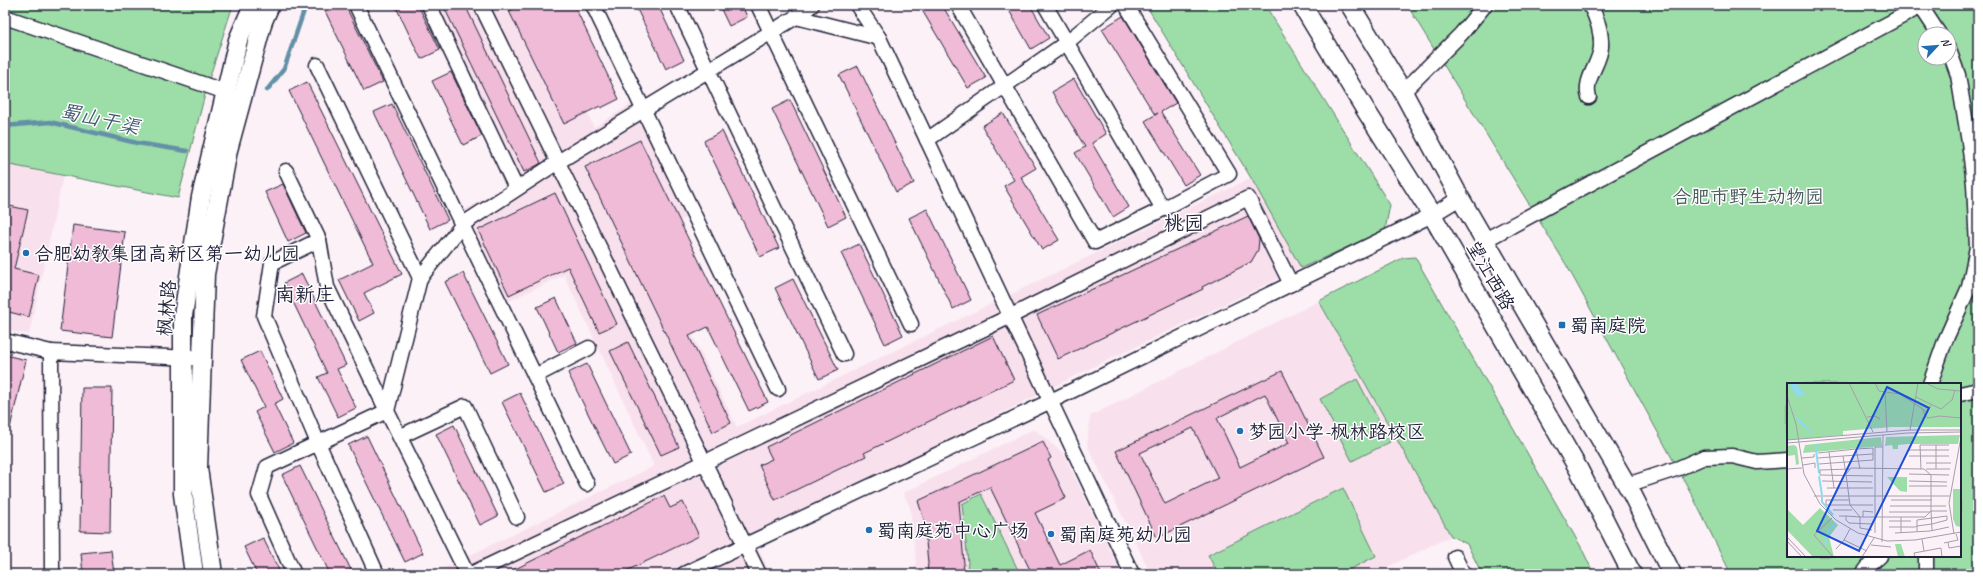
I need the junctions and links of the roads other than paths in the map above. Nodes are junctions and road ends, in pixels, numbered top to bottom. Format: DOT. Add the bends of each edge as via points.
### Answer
graph roads {
  1 [pos="253,5"];
  2 [pos="270,5"];
  3 [pos="356,5"];
  4 [pos="429,5"];
  5 [pos="481,5"];
  6 [pos="593,5"];
  7 [pos="678,5"];
  8 [pos="758,5"];
  9 [pos="812,5"];
  10 [pos="857,5"];
  11 [pos="958,5"];
  12 [pos="1045,5"];
  13 [pos="1112,5"];
  14 [pos="1126,5"];
  15 [pos="1302,5"];
  16 [pos="1350,5"];
  17 [pos="1485,5"];
  18 [pos="1590,5"];
  19 [pos="1921,5"];
  20 [pos="5,17"];
  21 [pos="796,17"];
  22 [pos="1934,26"];
  23 [pos="771,32"];
  24 [pos="879,38"];
  25 [pos="1066,43"];
  26 [pos="317,65"];
  27 [pos="1955,66"];
  28 [pos="708,71"];
  29 [pos="1005,87"];
  30 [pos="226,92"];
  31 [pos="1403,92"];
  32 [pos="1589,97"];
  33 [pos="644,109"];
  34 [pos="927,140"];
  35 [pos="558,162"];
  36 [pos="286,171"];
  37 [pos="516,188"];
  38 [pos="1460,198"];
  39 [pos="1163,209"];
  40 [pos="1432,215"];
  41 [pos="463,224"];
  42 [pos="319,240"];
  43 [pos="1485,240"];
  44 [pos="420,278"];
  45 [pos="1291,284"];
  46 [pos="1011,316"];
  47 [pos="911,324"];
  48 [pos="5,341"];
  49 [pos="589,348"];
  50 [pos="51,352"];
  51 [pos="844,354"];
  52 [pos="183,357"];
  53 [pos="202,358"];
  54 [pos="535,376"];
  55 [pos="1930,383"];
  56 [pos="778,388"];
  57 [pos="1978,390"];
  58 [pos="1961,394"];
  59 [pos="1051,401"];
  60 [pos="387,411"];
  61 [pos="401,436"];
  62 [pos="318,443"];
  63 [pos="1787,460"];
  64 [pos="705,462"];
  65 [pos="587,484"];
  66 [pos="1627,485"];
  67 [pos="517,516"];
  68 [pos="746,545"];
  69 [pos="1455,557"];
  70 [pos="1879,557"];
  71 [pos="1926,557"];
  72 [pos="52,574"];
  73 [pos="194,574"];
  74 [pos="213,574"];
  75 [pos="294,574"];
  76 [pos="377,574"];
  77 [pos="467,574"];
  78 [pos="471,574"];
  79 [pos="684,574"];
  80 [pos="759,574"];
  81 [pos="1132,574"];
  82 [pos="1463,574"];
  83 [pos="1632,574"];
  84 [pos="1672,574"];
  85 [pos="1863,574"];
  86 [pos="1926,574"];
  1 -- 30 [label="main road, 枫林路" via="238,40"];
  2 -- 53 [label="main road, 枫林路" via="263,21 228,150 205,274"];
  3 -- 41 [label="street"];
  4 -- 37 [label="street"];
  5 -- 35 [label="street"];
  6 -- 33 [label="street"];
  7 -- 28 [label="street"];
  8 -- 23 [label="street"];
  9 -- 21 [label="street"];
  10 -- 24 [label="street"];
  11 -- 29 [label="street"];
  12 -- 25 [label="street"];
  13 -- 25 [label="street"];
  14 -- 39 [label="street" via="1229,174"];
  15 -- 40 [label="main road, 望江西路"];
  16 -- 31 [label="main road, 望江西路"];
  17 -- 31 [label="street" via="1462,34"];
  18 -- 32 [label="street" via="1599,22 1601,48 1586,89"];
  19 -- 22 [label="street"];
  19 -- 43 [label="street"];
  20 -- 30 [label="street"];
  21 -- 23 [label="street"];
  21 -- 24 [label="street"];
  23 -- 28 [label="street"];
  23 -- 47 [label="street"];
  24 -- 34 [label="street"];
  25 -- 29 [label="street"];
  25 -- 39 [label="street"];
  26 -- 44 [label="street"];
  27 -- 55 [label="street" via="1967,127 1974,184 1977,247 1969,287 1945,341"];
  28 -- 33 [label="street"];
  28 -- 51 [label="street"];
  29 -- 34 [label="street"];
  29 -- 39 [label="street" via="1095,242"];
  30 -- 52 [label="main road, 枫林路" via="201,197 184,316"];
  31 -- 38 [label="main road, 望江西路"];
  33 -- 35 [label="street"];
  33 -- 56 [label="street"];
  34 -- 46 [label="street"];
  35 -- 37 [label="street"];
  35 -- 64 [label="street"];
  36 -- 42 [label="street"];
  37 -- 41 [label="street"];
  38 -- 40 [label="street"];
  38 -- 43 [label="main road, 望江西路"];
  40 -- 45 [label="street"];
  40 -- 83 [label="main road, 望江西路" via="1579,470"];
  41 -- 44 [label="street"];
  41 -- 54 [label="street"];
  42 -- 60 [label="street" via="327,286"];
  42 -- 62 [label="street" via="272,263 264,316"];
  43 -- 66 [label="main road, 望江西路"];
  44 -- 60 [label="street"];
  45 -- 46 [label="street" via="1248,198"];
  45 -- 59 [label="street"];
  46 -- 59 [label="street"];
  46 -- 64 [label="street"];
  48 -- 50 [label="street"];
  49 -- 54 [label="street"];
  50 -- 52 [label="street"];
  50 -- 72 [label="street"];
  52 -- 53 [label="street"];
  52 -- 73 [label="main road, 枫林路" via="183,494"];
  53 -- 74 [label="main road, 枫林路" via="198,468"];
  54 -- 65 [label="street"];
  57 -- 58 [label="street"];
  59 -- 68 [label="street"];
  59 -- 81 [label="street"];
  60 -- 61 [label="street"];
  60 -- 62 [label="street"];
  61 -- 67 [label="street" via="465,406"];
  61 -- 77 [label="street"];
  62 -- 75 [label="street" via="267,467 259,496"];
  62 -- 76 [label="street"];
  63 -- 66 [label="street" via="1757,462 1732,456 1704,457"];
  64 -- 68 [label="street"];
  64 -- 78 [label="street"];
  66 -- 84 [label="main road, 望江西路"];
  68 -- 79 [label="street"];
  68 -- 80 [label="street"];
  69 -- 82 [label="street"];
  70 -- 85 [label="street"];
  71 -- 86 [label="street"];
}
